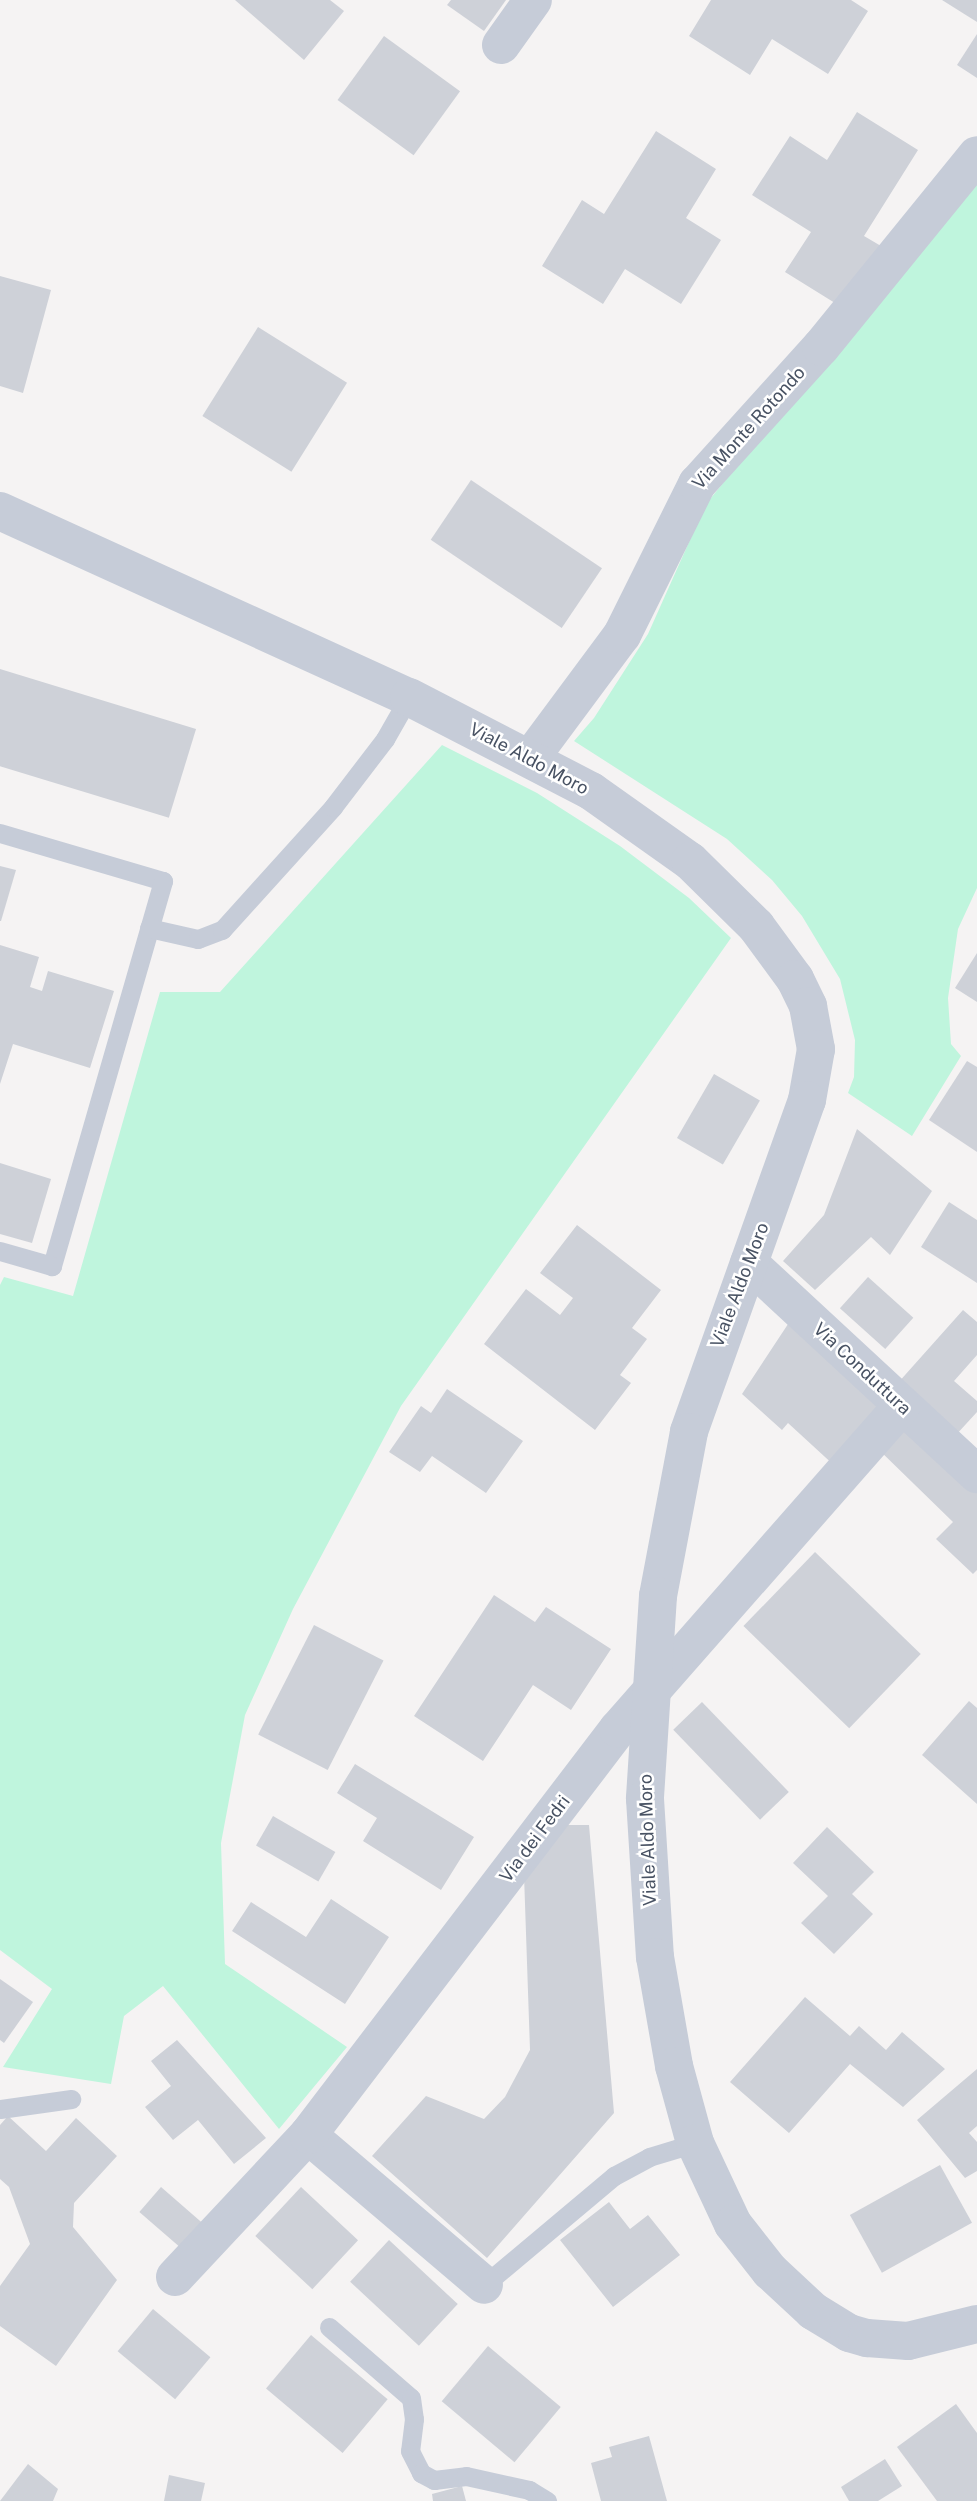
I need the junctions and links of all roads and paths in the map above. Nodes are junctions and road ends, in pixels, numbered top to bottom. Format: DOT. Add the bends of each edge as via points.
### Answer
graph roads {
  1 [pos="533,0"];
  2 [pos="501,45"];
  3 [pos="977,155"];
  4 [pos="0,511"];
  5 [pos="409,697"];
  6 [pos="531,756"];
  7 [pos="0,833"];
  8 [pos="149,928"];
  9 [pos="0,1251"];
  10 [pos="749,1263"];
  11 [pos="902,1406"];
  12 [pos="977,1474"];
  13 [pos="649,1692"];
  14 [pos="71,2099"];
  15 [pos="0,2109"];
  16 [pos="308,2135"];
  17 [pos="695,2143"];
  18 [pos="175,2277"];
  19 [pos="484,2285"];
  20 [pos="977,2324"];
  21 [pos="329,2327"];
  22 [pos="547,2501"];
  1 -- 2 [label="street"];
  3 -- 6 [label="street, Via Monte Rotondo" via="821,347 702,476 626,627"];
  4 -- 5 [label="street, Viale Aldo Moro"];
  5 -- 6 [label="street, Viale Aldo Moro"];
  5 -- 8 [label="lane" via="385,739 333,807 222,930 198,939"];
  6 -- 10 [label="street, Viale Aldo Moro" via="592,791 690,861 779,953 808,1006 816,1049 807,1100"];
  7 -- 8 [label="lane" via="163,881"];
  8 -- 9 [label="lane" via="52,1266"];
  10 -- 11 [label="street, Via Conduttura"];
  10 -- 13 [label="street, Viale Aldo Moro" via="690,1432 664,1554"];
  11 -- 12 [label="street, Via Conduttura"];
  11 -- 13 [label="street, Via dei Fedri"];
  13 -- 16 [label="street, Via dei Fedri"];
  13 -- 17 [label="street, Viale Aldo Moro" via="645,1799 649,1905 663,2010"];
  14 -- 15 [label="lane"];
  16 -- 18 [label="street, Via dei Fedri"];
  16 -- 19 [label="street"];
  17 -- 19 [label="lane" via="649,2157 614,2176"];
  17 -- 20 [label="street, Viale Aldo Moro" via="720,2201 750,2248 794,2295 833,2325 887,2341 923,2339"];
  21 -- 22 [label="lane" via="411,2398 410,2451 421,2473 434,2480 461,2476 516,2487"];
}
